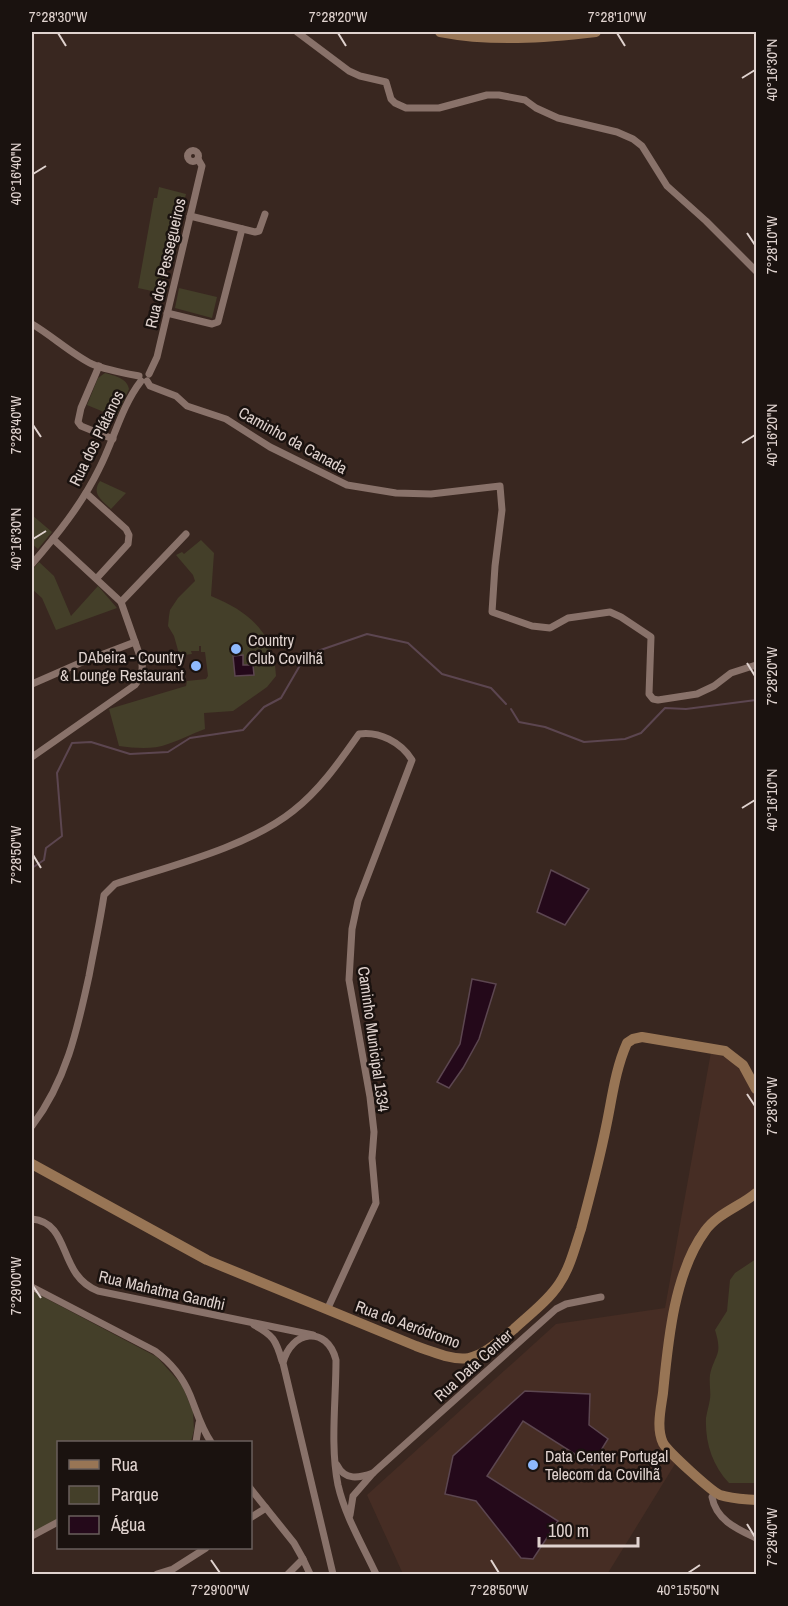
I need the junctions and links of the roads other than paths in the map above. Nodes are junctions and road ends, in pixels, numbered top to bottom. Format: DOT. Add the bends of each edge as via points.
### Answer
graph roads {
  1 [pos="297,32"];
  2 [pos="440,32"];
  3 [pos="466,32"];
  4 [pos="560,32"];
  5 [pos="596,32"];
  6 [pos="198,159"];
  7 [pos="265,214"];
  8 [pos="190,216"];
  9 [pos="242,229"];
  10 [pos="756,271"];
  11 [pos="167,313"];
  12 [pos="32,324"];
  13 [pos="99,366"];
  14 [pos="144,378"];
  15 [pos="112,439"];
  16 [pos="86,494"];
  17 [pos="186,534"];
  18 [pos="53,539"];
  19 [pos="32,564"];
  20 [pos="97,578"];
  21 [pos="121,602"];
  22 [pos="135,642"];
  23 [pos="756,665"];
  24 [pos="32,684"];
  25 [pos="32,757"];
  26 [pos="756,1089"];
  27 [pos="32,1126"];
  28 [pos="32,1164"];
  29 [pos="756,1193"];
  30 [pos="32,1219"];
  31 [pos="32,1287"];
  32 [pos="601,1297"];
  33 [pos="327,1310"];
  34 [pos="251,1323"];
  35 [pos="315,1336"];
  36 [pos="283,1363"];
  37 [pos="198,1418"];
  38 [pos="208,1440"];
  39 [pos="197,1441"];
  40 [pos="334,1457"];
  41 [pos="373,1473"];
  42 [pos="252,1490"];
  43 [pos="716,1492"];
  44 [pos="756,1500"];
  45 [pos="266,1508"];
  46 [pos="252,1517"];
  47 [pos="350,1518"];
  48 [pos="57,1523"];
  49 [pos="32,1536"];
  50 [pos="756,1538"];
  51 [pos="204,1549"];
  52 [pos="303,1559"];
  53 [pos="157,1575"];
  54 [pos="288,1575"];
  55 [pos="310,1575"];
  56 [pos="333,1575"];
  57 [pos="376,1575"];
  1 -- 10 [label="street" via="350,71 386,82 391,99 406,108 439,108 499,94 525,100 558,118 633,139 642,146 667,186"];
  2 -- 5 [label="main road" via="522,38"];
  3 -- 4 [label="main road"];
  6 -- 8 [label="street, Rua dos Pessegueiros" via="202,166"];
  7 -- 9 [label="street" via="259,231"];
  8 -- 9 [label="street"];
  8 -- 11 [label="street, Rua dos Pessegueiros"];
  9 -- 11 [label="street" via="218,322 212,324"];
  11 -- 14 [label="street, Rua dos Pessegueiros" via="157,357"];
  12 -- 13 [label="street"];
  13 -- 14 [label="street"];
  13 -- 15 [label="street" via="78,422"];
  14 -- 15 [label="street, Rua dos Plátanos" via="130,396"];
  14 -- 23 [label="street, Caminho da Canada" via="150,386 176,396 187,406 226,419 266,445 347,485 431,494 500,486 502,510 492,612 550,628 568,618 607,612 620,616 651,637 652,699 697,694 731,673"];
  15 -- 16 [label="street, Rua dos Plátanos"];
  16 -- 18 [label="street, Rua dos Plátanos"];
  16 -- 20 [label="street" via="126,529 129,540"];
  17 -- 21 [label="street"];
  18 -- 19 [label="street, Rua dos Plátanos"];
  18 -- 20 [label="street"];
  20 -- 21 [label="street"];
  21 -- 22 [label="street"];
  22 -- 24 [label="street"];
  22 -- 25 [label="street" via="142,671 135,685"];
  26 -- 33 [label="main road, Rua do Aeródromo" via="743,1065 724,1051 642,1037 627,1043 570,1263 550,1296 485,1352 464,1360 446,1357"];
  27 -- 33 [label="street, Caminho Municipal 1334" via="47,1106 71,1053 108,890 274,824 294,811 330,774 361,732 390,739 412,760 358,901 349,980 374,1132 376,1203"];
  28 -- 33 [label="main road, Rua do Aeródromo" via="207,1260"];
  29 -- 43 [label="main road" via="714,1221 702,1236 678,1296 666,1365 660,1424 663,1443"];
  30 -- 34 [label="street, Rua Mahatma Gandhi" via="54,1229 77,1278 89,1288"];
  31 -- 37 [label="street" via="165,1359 190,1393"];
  32 -- 41 [label="street, Rua Data Center" via="556,1309"];
  34 -- 35 [label="street, Rua Mahatma Gandhi"];
  34 -- 36 [label="street, Rua Mahatma Gandhi" via="272,1335"];
  35 -- 36 [label="street" via="291,1344"];
  35 -- 40 [label="street" via="334,1350 336,1360"];
  36 -- 56 [label="street, Rua Mahatma Gandhi"];
  37 -- 38 [label="street"];
  37 -- 39 [label="street"];
  40 -- 41 [label="street" via="339,1469 349,1476 360,1478"];
  40 -- 47 [label="street" via="340,1492"];
  41 -- 47 [label="street, Rua Data Center" via="353,1496"];
  42 -- 45 [label="street"];
  43 -- 44 [label="main road"];
  43 -- 50 [label="street" via="712,1497 719,1515"];
  45 -- 46 [label="street"];
  45 -- 52 [label="street"];
  47 -- 57 [label="street"];
  48 -- 49 [label="street"];
  51 -- 53 [label="street"];
  52 -- 54 [label="street"];
  52 -- 55 [label="street"];
}
